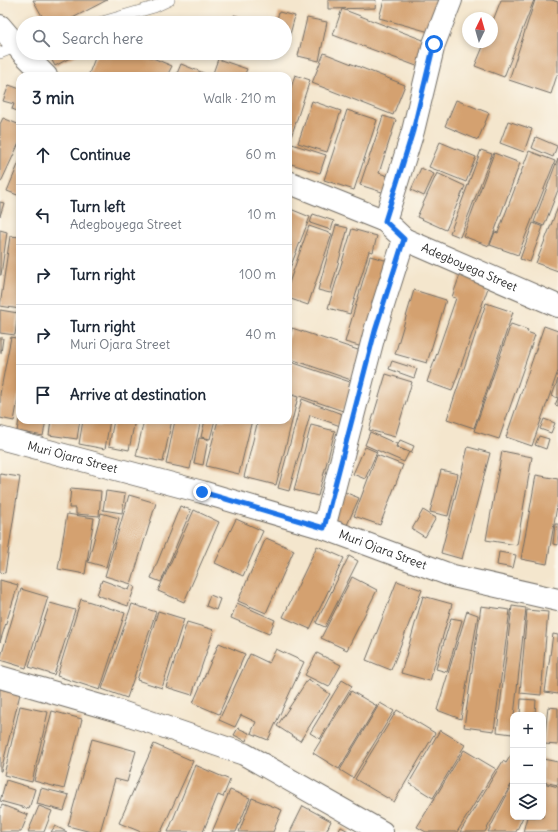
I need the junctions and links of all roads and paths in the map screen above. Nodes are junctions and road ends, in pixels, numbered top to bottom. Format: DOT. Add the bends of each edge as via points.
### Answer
graph roads {
  1 [pos="168,0"];
  2 [pos="451,0"];
  3 [pos="125,16"];
  4 [pos="0,26"];
  5 [pos="16,49"];
  6 [pos="28,60"];
  7 [pos="42,72"];
  8 [pos="292,184"];
  9 [pos="385,221"];
  10 [pos="404,239"];
  11 [pos="558,306"];
  12 [pos="0,438"];
  13 [pos="324,528"];
  14 [pos="558,600"];
  15 [pos="0,678"];
  16 [pos="382,832"];
  1 -- 3 [label="lane" via="154,8"];
  2 -- 9 [label="street" via="434,44 413,131"];
  4 -- 5 [label="street"];
  6 -- 7 [label="street"];
  8 -- 9 [label="street"];
  9 -- 10 [label="street, Adegboyega Street"];
  10 -- 11 [label="street, Adegboyega Street"];
  10 -- 13 [label="street" via="375,331"];
  12 -- 13 [label="street, Muri Ojara Street" via="202,492"];
  13 -- 14 [label="street, Muri Ojara Street" via="453,576"];
  15 -- 16 [label="street" via="118,711 244,754"];
}
